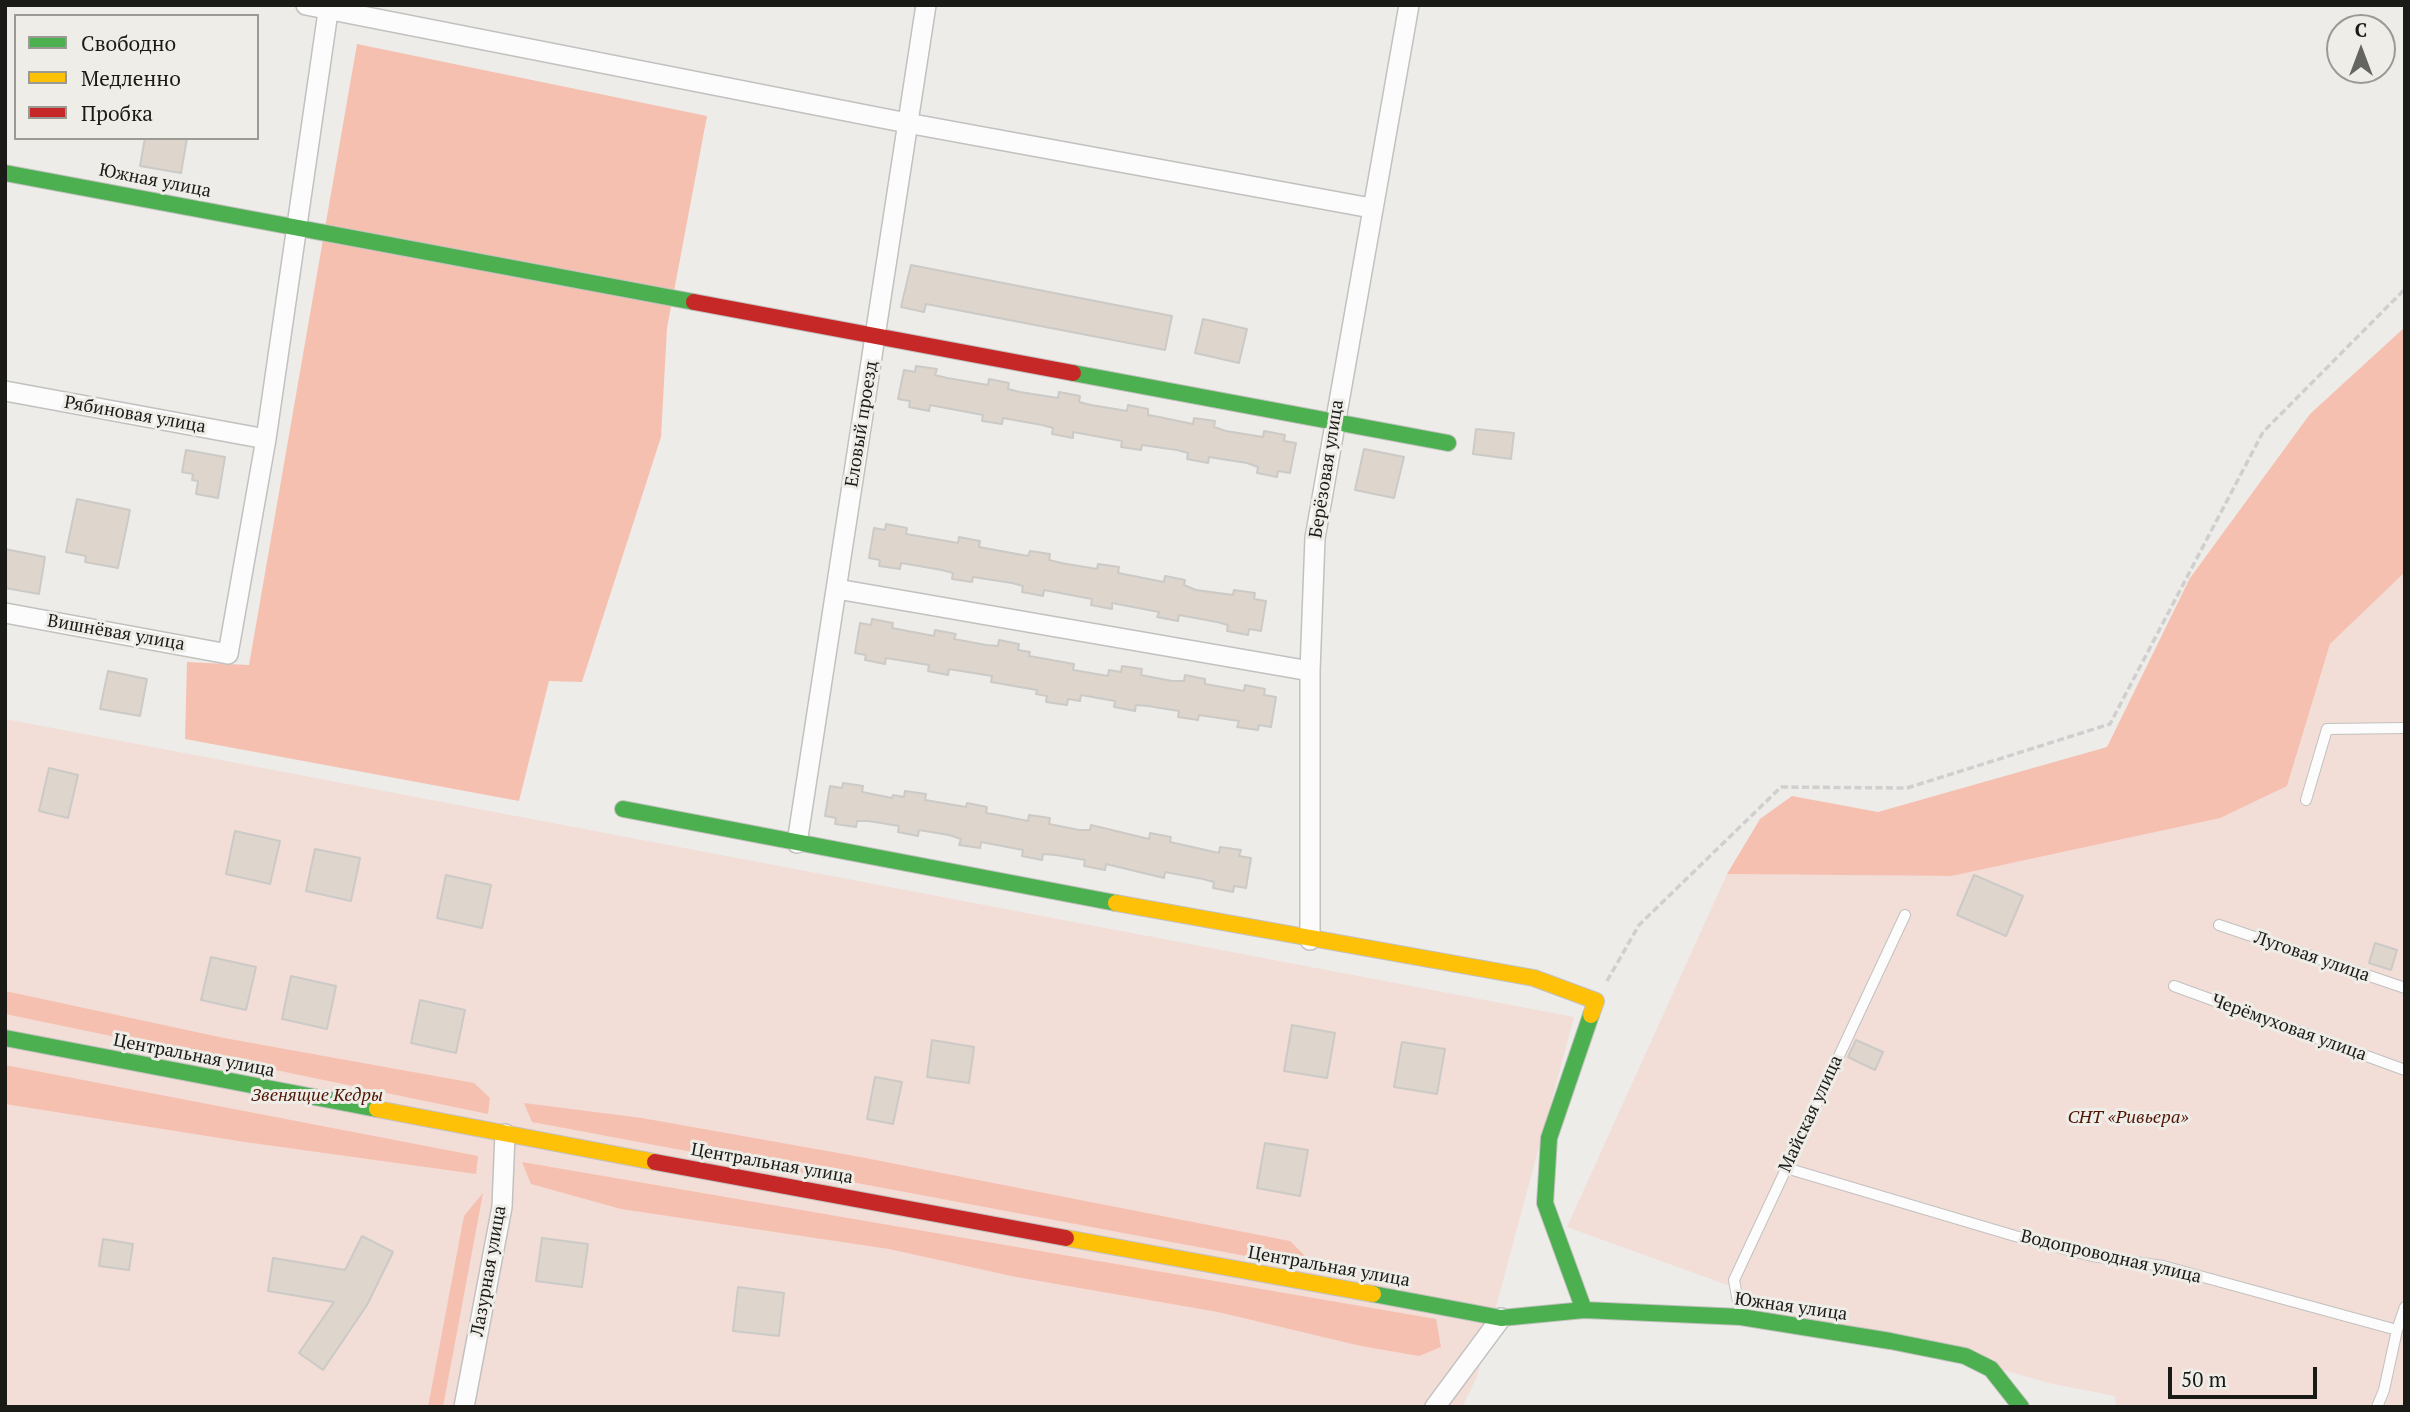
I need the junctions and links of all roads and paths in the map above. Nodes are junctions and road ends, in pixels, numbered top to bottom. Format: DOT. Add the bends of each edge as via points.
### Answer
graph roads {
  1 [pos="306,5"];
  2 [pos="926,5"];
  3 [pos="1409,5"];
  4 [pos="329,7"];
  5 [pos="907,123"];
  6 [pos="5,173"];
  7 [pos="1371,208"];
  8 [pos="298,228"];
  9 [pos="2405,289"];
  10 [pos="876,333"];
  11 [pos="5,391"];
  12 [pos="1334,421"];
  13 [pos="266,439"];
  14 [pos="1448,443"];
  15 [pos="837,589"];
  16 [pos="5,613"];
  17 [pos="1310,671"];
  18 [pos="2405,728"];
  19 [pos="2306,800"];
  20 [pos="623,809"];
  21 [pos="797,844"];
  22 [pos="1905,915"];
  23 [pos="2219,925"];
  24 [pos="1310,940"];
  25 [pos="2174,986"];
  26 [pos="2405,988"];
  27 [pos="1596,1001"];
  28 [pos="5,1038"];
  29 [pos="2405,1070"];
  30 [pos="505,1135"];
  31 [pos="1786,1168"];
  32 [pos="2405,1307"];
  33 [pos="1584,1310"];
  34 [pos="1532,1316"];
  35 [pos="1741,1317"];
  36 [pos="1501,1318"];
  37 [pos="2396,1330"];
  38 [pos="464,1407"];
  39 [pos="1435,1407"];
  40 [pos="2021,1407"];
  41 [pos="2377,1407"];
  1 -- 4 [label="street"];
  2 -- 5 [label="street, Еловый проезд"];
  3 -- 7 [label="street, Берёзовая улица"];
  4 -- 5 [label="street"];
  4 -- 8 [label="street"];
  5 -- 7 [label="street"];
  5 -- 10 [label="street, Еловый проезд"];
  6 -- 8 [label="street, Южная улица"];
  7 -- 12 [label="street, Берёзовая улица"];
  8 -- 10 [label="street, Южная улица"];
  8 -- 13 [label="street"];
  9 -- 27 [label="path" via="2263,432 2110,724 1907,788 1780,787 1639,925"];
  10 -- 12 [label="street, Южная улица"];
  10 -- 15 [label="street, Еловый проезд"];
  11 -- 13 [label="street, Рябиновая улица"];
  12 -- 14 [label="street, Южная улица"];
  12 -- 17 [label="street, Берёзовая улица" via="1315,538"];
  13 -- 16 [label="street, Вишнёвая улица" via="228,654"];
  15 -- 17 [label="street"];
  15 -- 21 [label="street, Еловый проезд"];
  17 -- 24 [label="street, Берёзовая улица"];
  18 -- 19 [label="lane" via="2327,729"];
  20 -- 21 [label="street"];
  21 -- 24 [label="street"];
  22 -- 31 [label="lane, Майская улица"];
  23 -- 26 [label="lane, Луговая улица"];
  24 -- 27 [label="street" via="1534,978"];
  25 -- 29 [label="lane, Черёмуховая улица"];
  27 -- 33 [label="street" via="1549,1139 1545,1203"];
  28 -- 30 [label="street, Центральная улица"];
  30 -- 36 [label="street, Центральная улица"];
  30 -- 38 [label="street, Лазурная улица" via="502,1207"];
  31 -- 35 [label="lane, Майская улица" via="1734,1280"];
  31 -- 37 [label="lane, Водопроводная улица" via="2015,1236 2092,1256 2163,1266"];
  32 -- 37 [label="lane"];
  33 -- 34 [label="street, Южная улица"];
  33 -- 35 [label="street, Южная улица"];
  34 -- 36 [label="street, Центральная улица"];
  35 -- 40 [label="street, Южная улица" via="1965,1356 1992,1369"];
  36 -- 39 [label="street"];
  37 -- 41 [label="lane"];
}
